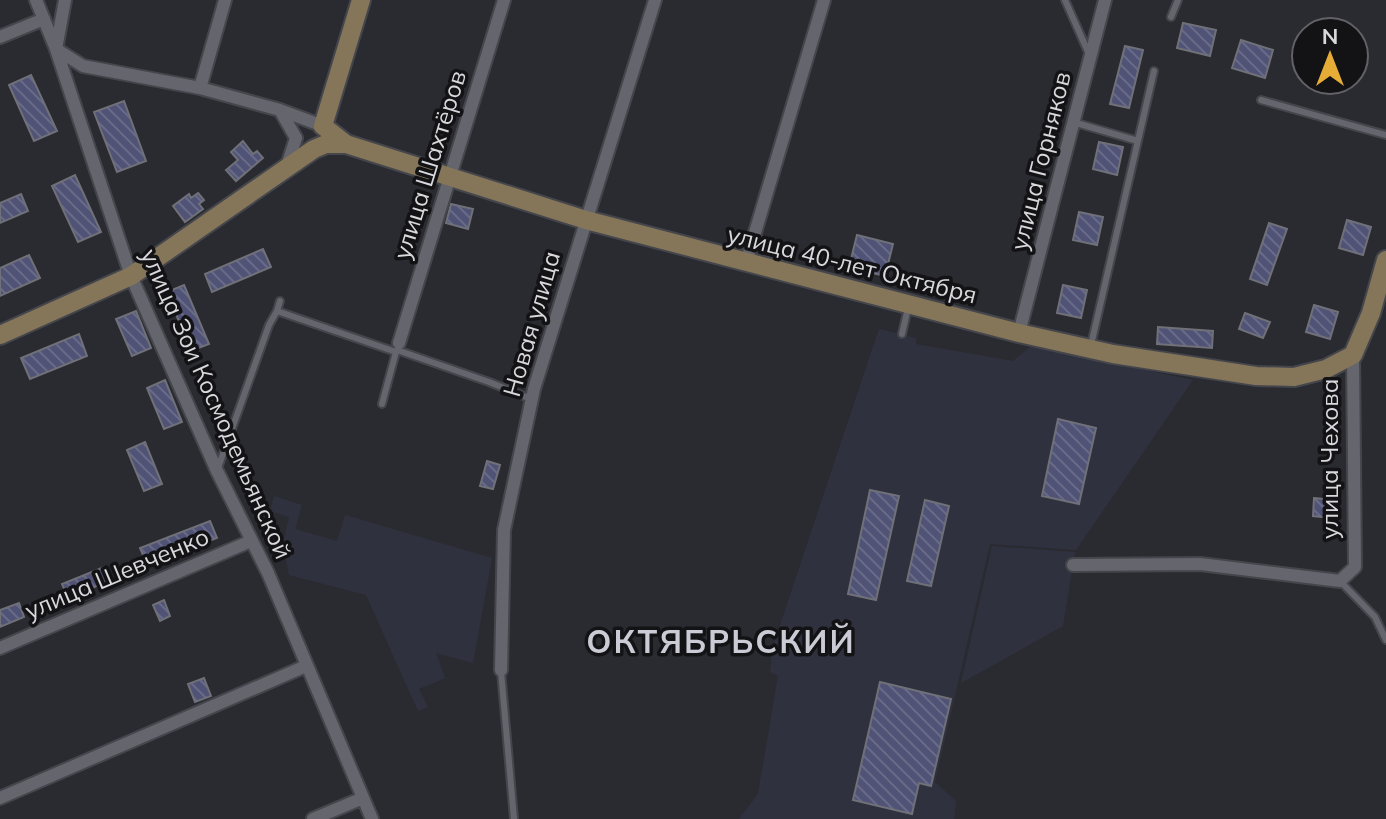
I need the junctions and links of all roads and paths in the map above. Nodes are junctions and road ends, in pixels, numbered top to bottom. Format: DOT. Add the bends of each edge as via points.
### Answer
graph roads {
  1 [pos="36,0"];
  2 [pos="65,0"];
  3 [pos="225,0"];
  4 [pos="361,0"];
  5 [pos="504,0"];
  6 [pos="655,0"];
  7 [pos="824,0"];
  8 [pos="1065,0"];
  9 [pos="1105,0"];
  10 [pos="1178,0"];
  11 [pos="1171,17"];
  12 [pos="44,19"];
  13 [pos="0,37"];
  14 [pos="56,49"];
  15 [pos="1090,57"];
  16 [pos="1154,71"];
  17 [pos="200,88"];
  18 [pos="1261,100"];
  19 [pos="280,110"];
  20 [pos="1073,122"];
  21 [pos="323,126"];
  22 [pos="1386,135"];
  23 [pos="1138,141"];
  24 [pos="346,144"];
  25 [pos="287,166"];
  26 [pos="450,176"];
  27 [pos="586,220"];
  28 [pos="1386,260"];
  29 [pos="746,263"];
  30 [pos="131,276"];
  31 [pos="280,301"];
  32 [pos="908,304"];
  33 [pos="277,311"];
  34 [pos="1019,333"];
  35 [pos="902,334"];
  36 [pos="0,335"];
  37 [pos="398,348"];
  38 [pos="1090,349"];
  39 [pos="1353,355"];
  40 [pos="532,400"];
  41 [pos="382,404"];
  42 [pos="217,471"];
  43 [pos="251,541"];
  44 [pos="1073,565"];
  45 [pos="1340,581"];
  46 [pos="1386,640"];
  47 [pos="0,648"];
  48 [pos="306,666"];
  49 [pos="501,670"];
  50 [pos="0,798"];
  51 [pos="363,798"];
  52 [pos="313,819"];
  53 [pos="372,819"];
  54 [pos="514,819"];
  1 -- 12 [label="street, улица Зои Космодемьянской"];
  2 -- 14 [label="street"];
  3 -- 17 [label="street"];
  4 -- 21 [label="street"];
  5 -- 26 [label="street, улица Шахтёров"];
  6 -- 27 [label="street, Новая улица"];
  7 -- 29 [label="street"];
  8 -- 15 [label="lane"];
  9 -- 15 [label="street, улица Горняков"];
  10 -- 11 [label="lane"];
  12 -- 13 [label="street"];
  12 -- 14 [label="street, улица Зои Космодемьянской"];
  14 -- 17 [label="street, улица 40-лет Октября" via="83,66"];
  14 -- 30 [label="street, улица Зои Космодемьянской"];
  15 -- 20 [label="street, улица Горняков"];
  16 -- 23 [label="lane"];
  17 -- 19 [label="street, улица 40-лет Октября"];
  18 -- 22 [label="lane"];
  19 -- 21 [label="street, улица 40-лет Октября"];
  19 -- 25 [label="street" via="296,138"];
  20 -- 23 [label="lane"];
  20 -- 34 [label="street, улица Горняков"];
  21 -- 24 [label="street, улица 40-лет Октября"];
  23 -- 38 [label="lane"];
  24 -- 25 [label="street" via="326,144"];
  24 -- 26 [label="street, улица 40-лет Октября"];
  25 -- 30 [label="street"];
  26 -- 27 [label="street, улица 40-лет Октября"];
  26 -- 37 [label="street, улица Шахтёров"];
  27 -- 29 [label="street, улица 40-лет Октября"];
  27 -- 40 [label="street, Новая улица"];
  28 -- 39 [label="street, улица Чехова"];
  29 -- 32 [label="street, улица 40-лет Октября"];
  30 -- 36 [label="street"];
  30 -- 42 [label="street, улица Зои Космодемьянской"];
  31 -- 33 [label="lane"];
  32 -- 34 [label="street, улица 40-лет Октября"];
  32 -- 35 [label="lane"];
  33 -- 37 [label="lane"];
  33 -- 42 [label="lane"];
  34 -- 38 [label="street, улица 40-лет Октября"];
  37 -- 40 [label="lane"];
  37 -- 41 [label="lane"];
  38 -- 39 [label="street, улица 40-лет Октября" via="1205,370 1294,377"];
  39 -- 45 [label="street, улица Чехова" via="1355,567"];
  40 -- 49 [label="street, Новая улица" via="504,530"];
  42 -- 43 [label="street, улица Зои Космодемьянской"];
  43 -- 47 [label="street, улица Шевченко"];
  43 -- 48 [label="street, улица Зои Космодемьянской"];
  44 -- 45 [label="street" via="1200,564"];
  45 -- 46 [label="lane" via="1375,617"];
  48 -- 50 [label="street"];
  48 -- 51 [label="street, улица Зои Космодемьянской"];
  49 -- 54 [label="lane"];
  51 -- 52 [label="street"];
  51 -- 53 [label="street, улица Зои Космодемьянской"];
}
